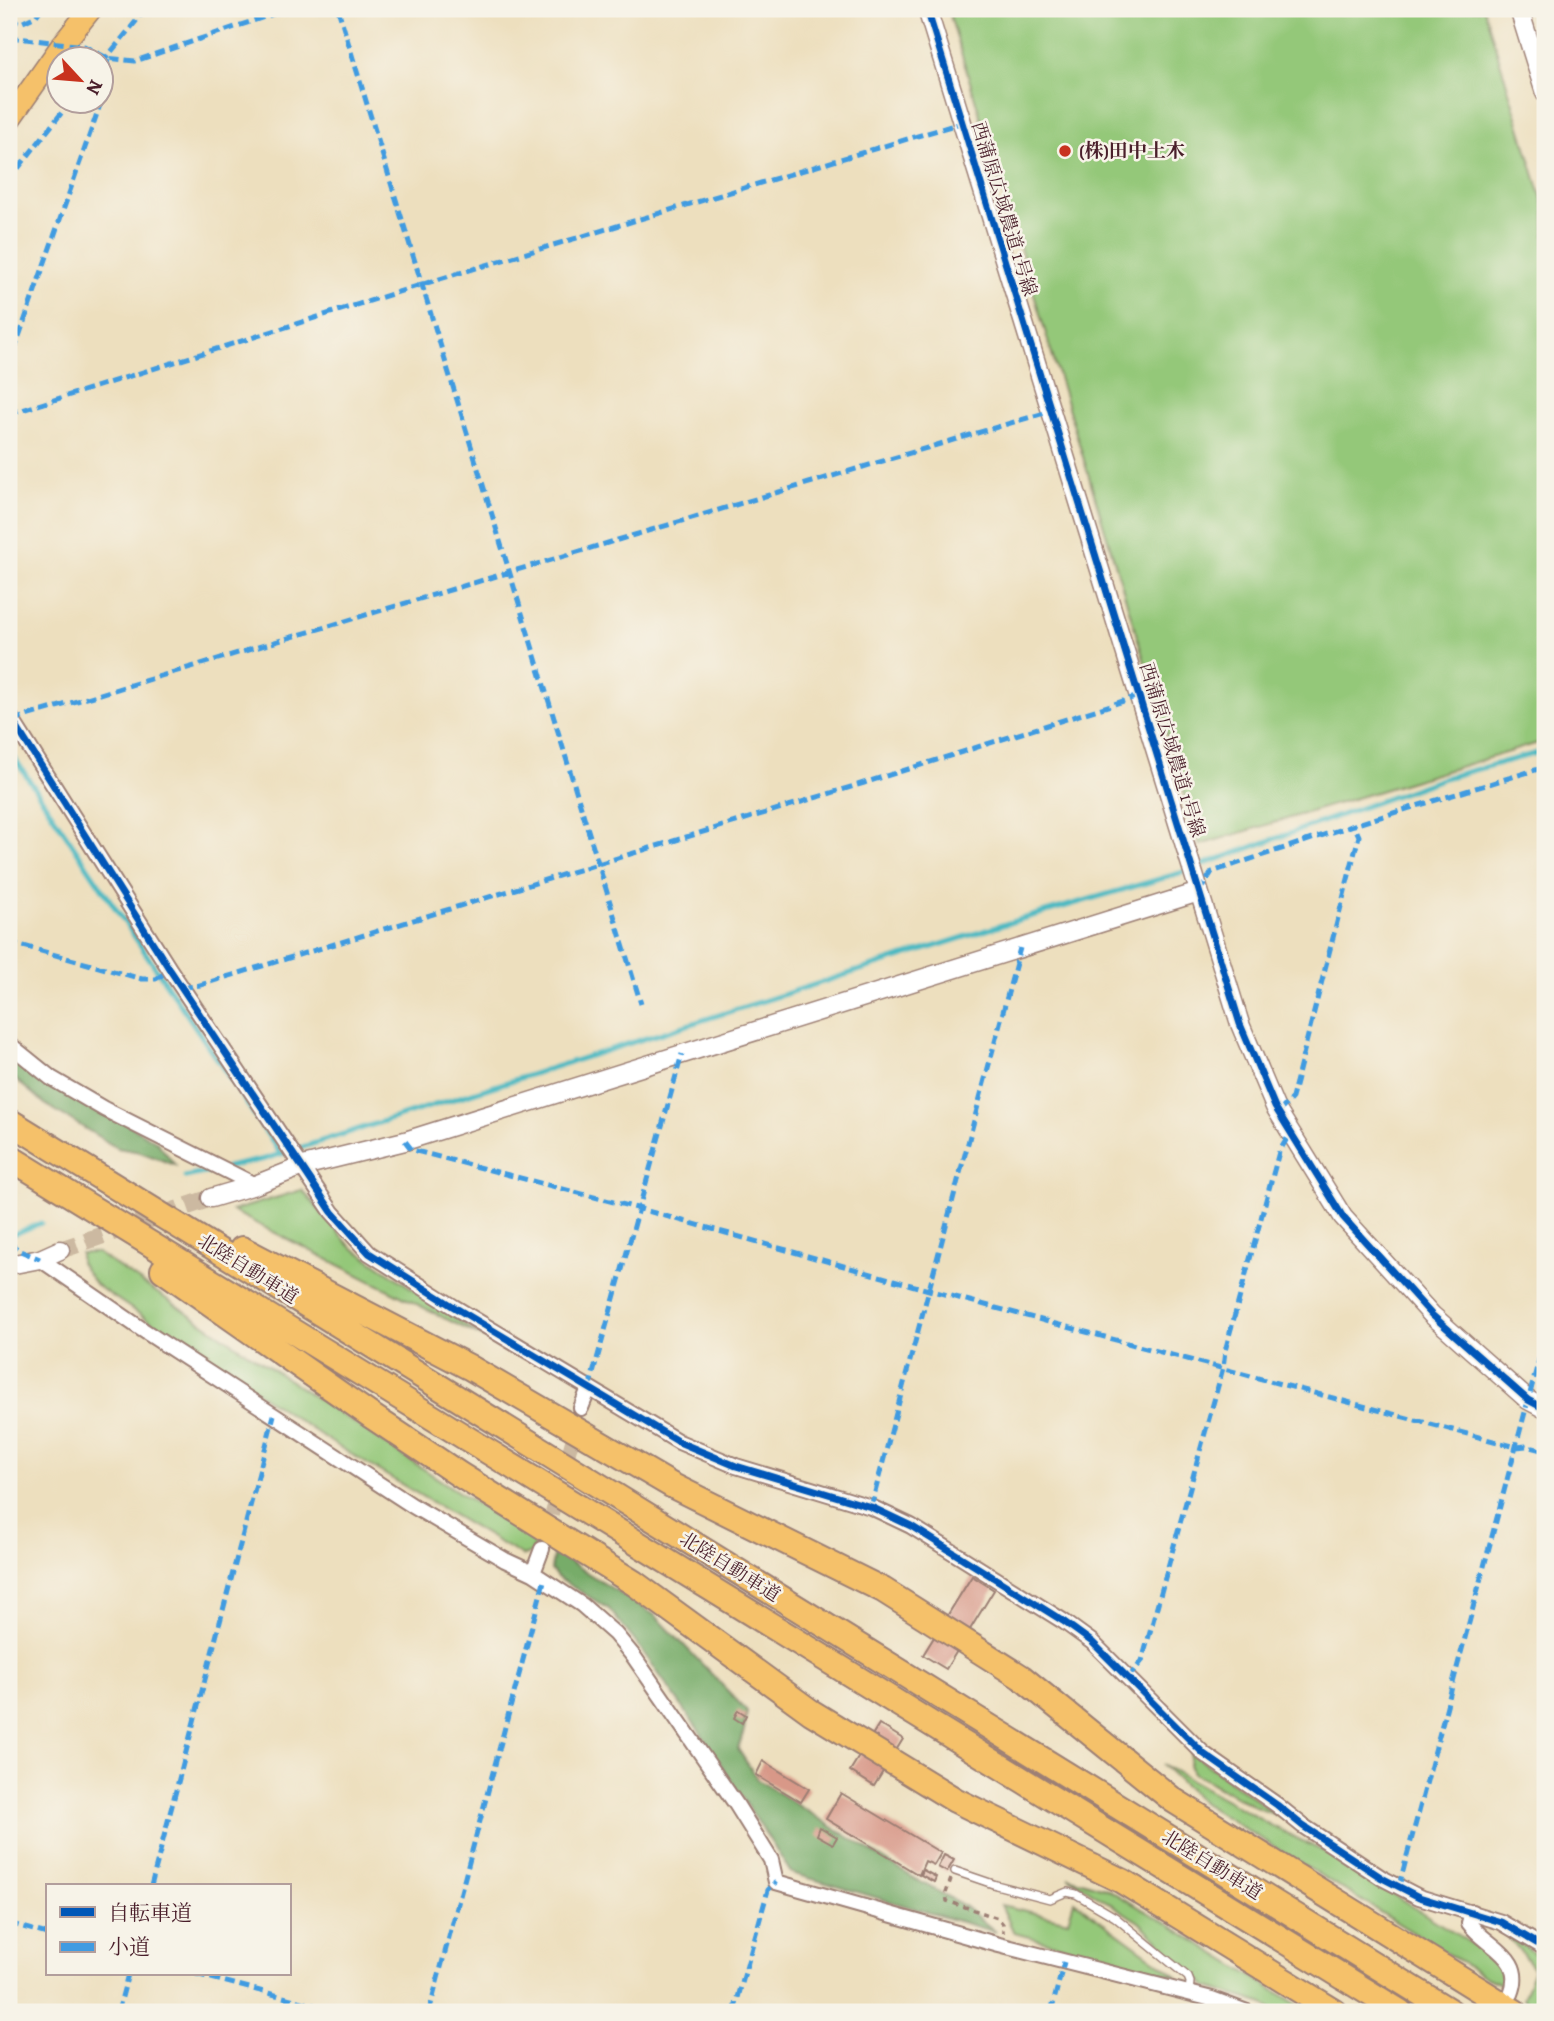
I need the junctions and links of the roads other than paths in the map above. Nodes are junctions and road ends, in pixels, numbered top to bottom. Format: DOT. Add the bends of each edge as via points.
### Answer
graph roads {
  1 [pos="92,9"];
  2 [pos="927,9"];
  3 [pos="1519,9"];
  4 [pos="1545,93"];
  5 [pos="9,120"];
  6 [pos="9,715"];
  7 [pos="1199,892"];
  8 [pos="9,1044"];
  9 [pos="9,1121"];
  10 [pos="9,1157"];
  11 [pos="71,1160"];
  12 [pos="303,1166"];
  13 [pos="9,1167"];
  14 [pos="255,1185"];
  15 [pos="211,1198"];
  16 [pos="60,1250"];
  17 [pos="40,1259"];
  18 [pos="9,1265"];
  19 [pos="589,1388"];
  20 [pos="580,1408"];
  21 [pos="1545,1409"];
  22 [pos="542,1549"];
  23 [pos="533,1573"];
  24 [pos="955,1871"];
  25 [pos="1472,1912"];
  26 [pos="1545,1948"];
  27 [pos="1189,1994"];
  28 [pos="1513,2003"];
  29 [pos="1247,2012"];
  30 [pos="1335,2012"];
  31 [pos="1399,2012"];
  32 [pos="1451,2012"];
  1 -- 5 [label="main road"];
  2 -- 7 [label="street, 西蒲原広域農道 1号線"];
  3 -- 4 [label="street"];
  6 -- 12 [label="street" via="170,970"];
  7 -- 12 [label="street" via="405,1141"];
  7 -- 21 [label="street, 西蒲原広域農道 1号線" via="1240,1024 1275,1107 1343,1217 1432,1315"];
  8 -- 14 [label="street" via="51,1078 104,1109"];
  9 -- 11 [label="highway, 北陸自動車道"];
  10 -- 31 [label="highway, 北陸自動車道"];
  11 -- 28 [label="highway" via="469,1367 671,1485 883,1590 1021,1677 1173,1800"];
  11 -- 32 [label="highway, 北陸自動車道"];
  12 -- 14 [label="street"];
  12 -- 19 [label="street" via="332,1212 369,1253"];
  13 -- 30 [label="highway" via="460,1475 634,1583 811,1712 955,1800 1122,1881"];
  14 -- 15 [label="street"];
  16 -- 17 [label="street"];
  17 -- 18 [label="street"];
  17 -- 23 [label="street" via="413,1506"];
  19 -- 20 [label="street"];
  19 -- 25 [label="street" via="679,1443 736,1466 871,1507 911,1526 1092,1642 1204,1754 1303,1826 1419,1897"];
  22 -- 23 [label="street"];
  23 -- 27 [label="street" via="591,1611 634,1657 736,1804 771,1860 776,1882"];
  24 -- 27 [label="lane" via="1050,1899 1067,1892 1076,1894 1115,1917 1188,1977"];
  25 -- 26 [label="street" via="1518,1930"];
  25 -- 28 [label="street" via="1469,1923 1476,1934 1508,1957 1513,1966"];
  27 -- 29 [label="street"];
}
